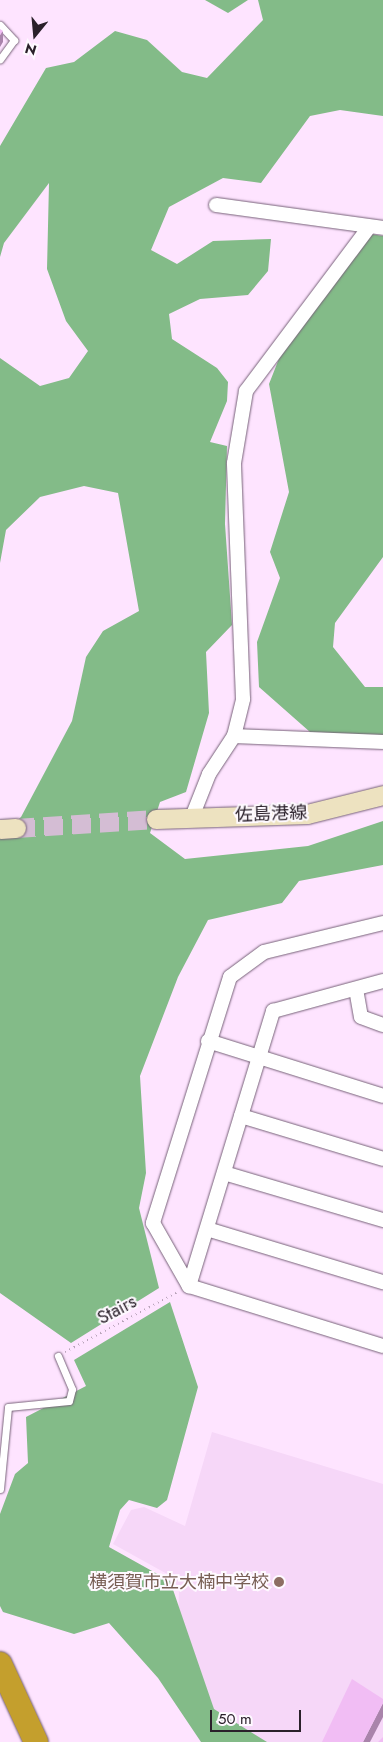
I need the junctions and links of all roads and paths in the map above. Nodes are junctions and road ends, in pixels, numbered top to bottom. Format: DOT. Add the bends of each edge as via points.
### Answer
graph roads {
  1 [pos="0,25"];
  2 [pos="0,58"];
  3 [pos="216,205"];
  4 [pos="376,228"];
  5 [pos="234,736"];
  6 [pos="383,742"];
  7 [pos="383,795"];
  8 [pos="192,817"];
  9 [pos="156,819"];
  10 [pos="383,923"];
  11 [pos="383,981"];
  12 [pos="356,989"];
  13 [pos="383,1025"];
  14 [pos="208,1041"];
  15 [pos="259,1059"];
  16 [pos="383,1096"];
  17 [pos="241,1116"];
  18 [pos="383,1159"];
  19 [pos="224,1173"];
  20 [pos="383,1220"];
  21 [pos="207,1230"];
  22 [pos="383,1282"];
  23 [pos="188,1286"];
  24 [pos="383,1346"];
  25 [pos="58,1356"];
  26 [pos="0,1489"];
  27 [pos="0,1664"];
  28 [pos="36,1742"];
  1 -- 2 [label="lane" via="14,40"];
  3 -- 4 [label="street"];
  4 -- 5 [label="street" via="246,391 234,464 242,698"];
  5 -- 6 [label="street"];
  5 -- 8 [label="street" via="209,774"];
  7 -- 8 [label="main road, 佐島港線" via="306,814"];
  8 -- 9 [label="main road, 佐島港線"];
  10 -- 14 [label="street" via="264,952 246,962 230,977"];
  11 -- 12 [label="street"];
  12 -- 13 [label="street" via="361,1017"];
  12 -- 15 [label="street" via="273,1010"];
  14 -- 15 [label="street"];
  14 -- 23 [label="street" via="154,1223"];
  15 -- 16 [label="street"];
  15 -- 17 [label="street"];
  17 -- 18 [label="street"];
  17 -- 19 [label="street"];
  19 -- 20 [label="street"];
  19 -- 21 [label="street"];
  21 -- 22 [label="street"];
  21 -- 23 [label="street"];
  23 -- 24 [label="street"];
  23 -- 25 [label="path, Stairs"];
  25 -- 26 [label="lane" via="72,1389 69,1401 8,1407"];
  27 -- 28 [label="highway"];
}
